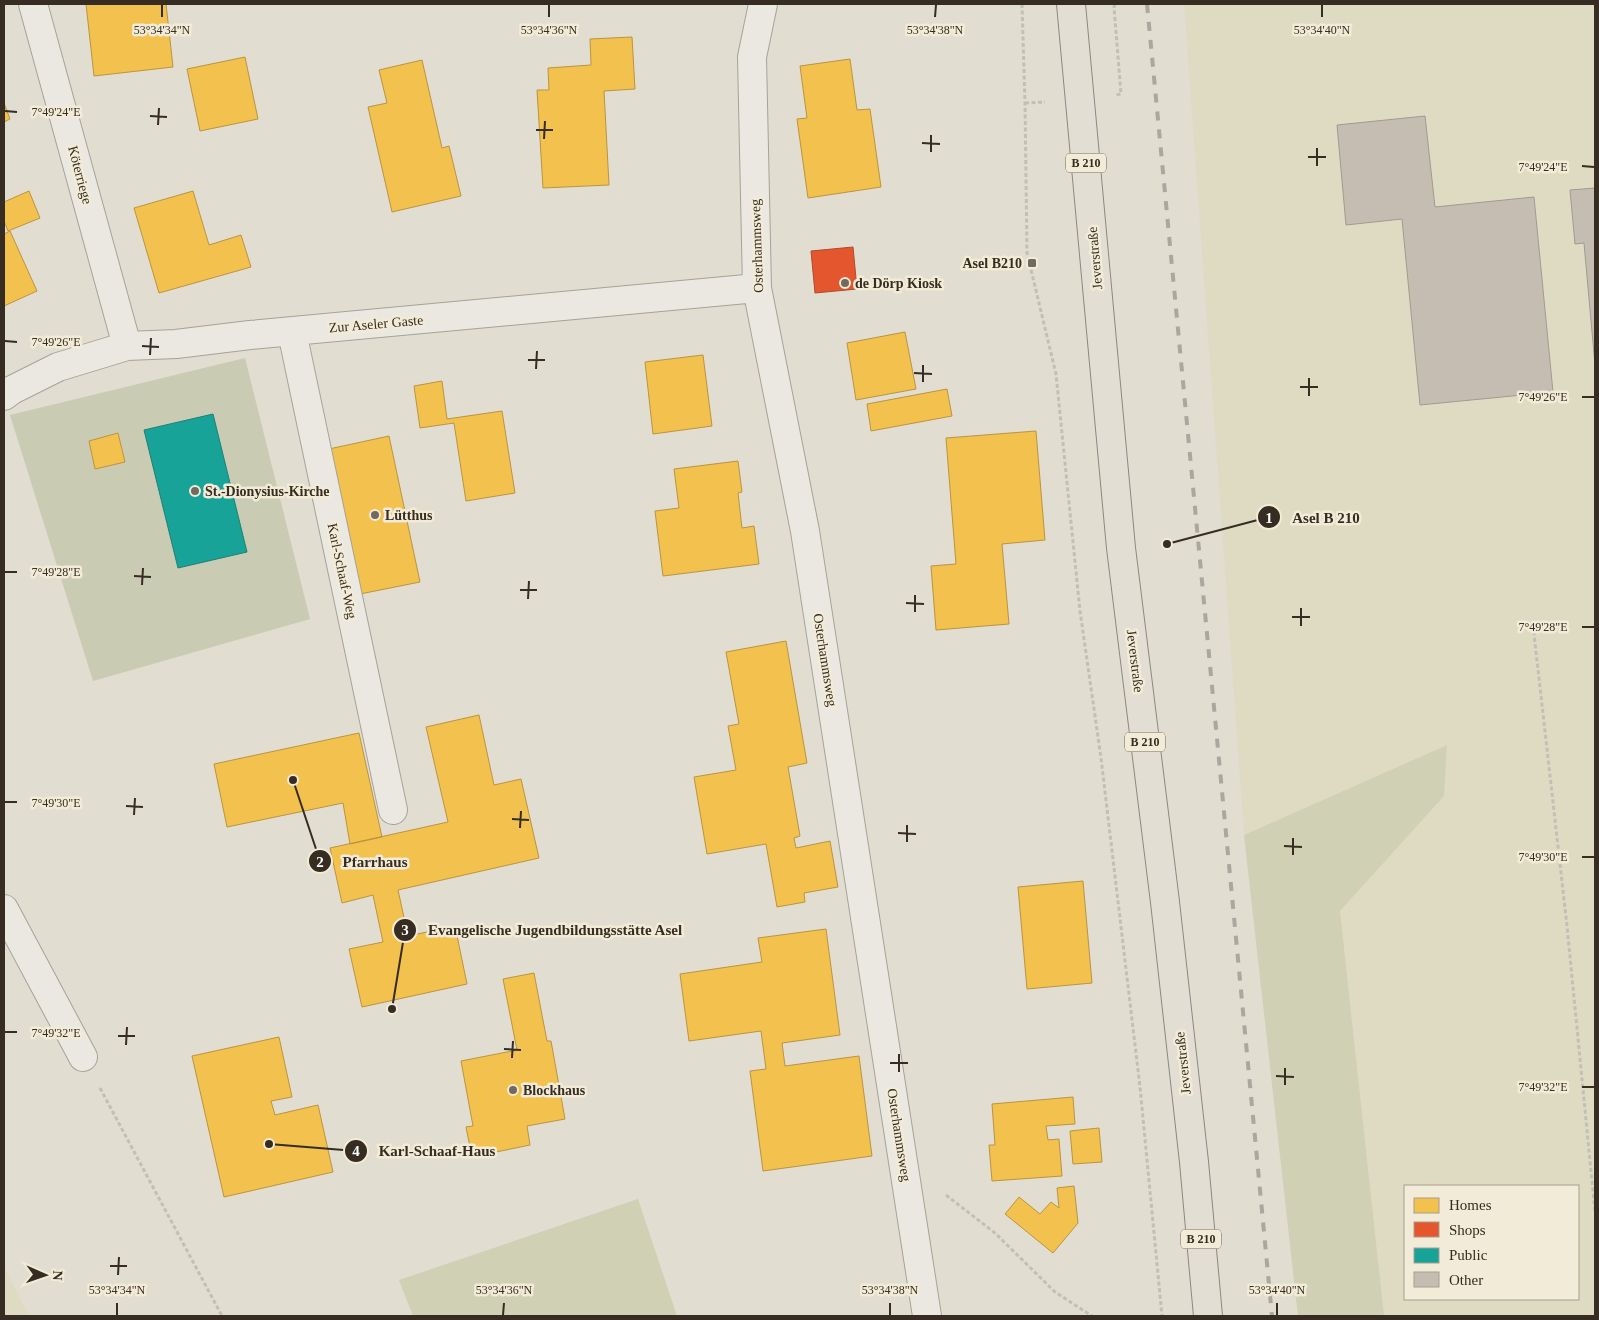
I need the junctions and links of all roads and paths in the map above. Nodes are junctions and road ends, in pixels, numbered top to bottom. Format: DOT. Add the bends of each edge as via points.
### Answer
graph roads {
  1 [pos="33,4"];
  2 [pos="763,4"];
  3 [pos="1022,4"];
  4 [pos="1071,4"];
  5 [pos="757,288"];
  6 [pos="292,332"];
  7 [pos="127,346"];
  8 [pos="4,396"];
  9 [pos="1534,625"];
  10 [pos="393,810"];
  11 [pos="4,909"];
  12 [pos="83,1057"];
  13 [pos="904,1166"];
  14 [pos="1595,1212"];
  15 [pos="222,1316"];
  16 [pos="927,1316"];
  17 [pos="1092,1316"];
  18 [pos="1162,1316"];
  19 [pos="1208,1316"];
  1 -- 7 [label="street, Köterriege"];
  2 -- 5 [label="street, Osterhammsweg" via="752,57"];
  3 -- 18 [label="path" via="1026,252 1056,374 1080,611 1140,1087"];
  4 -- 19 [label="main road, Jeverstraße / B 210" via="1121,548 1166,912"];
  5 -- 6 [label="street, Zur Aseler Gaste"];
  5 -- 13 [label="street, Osterhammsweg" via="805,531"];
  6 -- 7 [label="street, Zur Aseler Gaste"];
  6 -- 10 [label="street, Karl-Schaaf-Weg"];
  7 -- 8 [label="street, Zur Aseler Gaste" via="58,367"];
  9 -- 14 [label="path" via="1568,926"];
  11 -- 12 [label="street"];
  12 -- 15 [label="path"];
  13 -- 16 [label="street, Osterhammsweg"];
  13 -- 17 [label="path" via="995,1233 1055,1292"];
}
